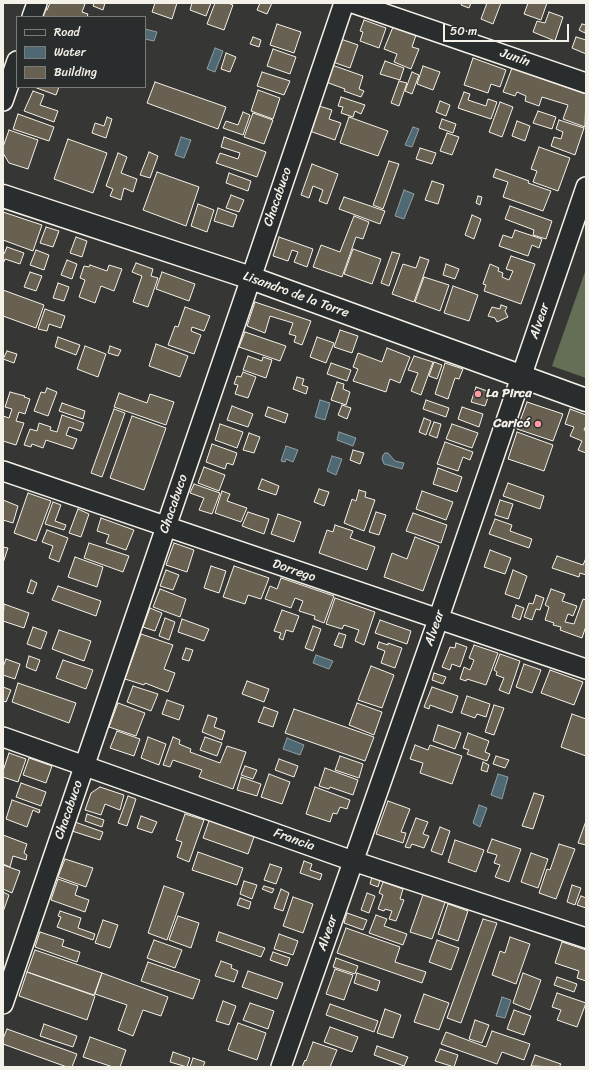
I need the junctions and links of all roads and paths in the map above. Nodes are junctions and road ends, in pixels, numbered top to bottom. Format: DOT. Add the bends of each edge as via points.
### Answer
graph roads {
  1 [pos="37,3"];
  2 [pos="344,3"];
  3 [pos="353,3"];
  4 [pos="32,16"];
  5 [pos="16,64"];
  6 [pos="586,83"];
  7 [pos="3,102"];
  8 [pos="586,187"];
  9 [pos="3,196"];
  10 [pos="251,278"];
  11 [pos="521,377"];
  12 [pos="586,400"];
  13 [pos="3,471"];
  14 [pos="166,527"];
  15 [pos="438,620"];
  16 [pos="586,669"];
  17 [pos="3,737"];
  18 [pos="85,765"];
  19 [pos="353,861"];
  20 [pos="586,938"];
  21 [pos="3,1004"];
  22 [pos="281,1067"];
  1 -- 4 [label="street"];
  2 -- 10 [label="street, Chacabuco"];
  3 -- 6 [label="street, Junín"];
  5 -- 7 [label="street"];
  8 -- 11 [label="street, Alvear"];
  9 -- 10 [label="main road, Lisandro de la Torre"];
  10 -- 11 [label="main road, Lisandro de la Torre"];
  10 -- 14 [label="street, Chacabuco"];
  11 -- 12 [label="main road, Lisandro de la Torre"];
  11 -- 15 [label="street, Alvear"];
  13 -- 14 [label="street, Dorrego"];
  14 -- 15 [label="street, Dorrego"];
  14 -- 18 [label="street, Chacabuco"];
  15 -- 16 [label="street, Dorrego"];
  15 -- 19 [label="street, Alvear"];
  17 -- 18 [label="street, Francia"];
  18 -- 19 [label="street, Francia"];
  18 -- 21 [label="street, Chacabuco"];
  19 -- 20 [label="street, Francia"];
  19 -- 22 [label="street, Alvear"];
}
